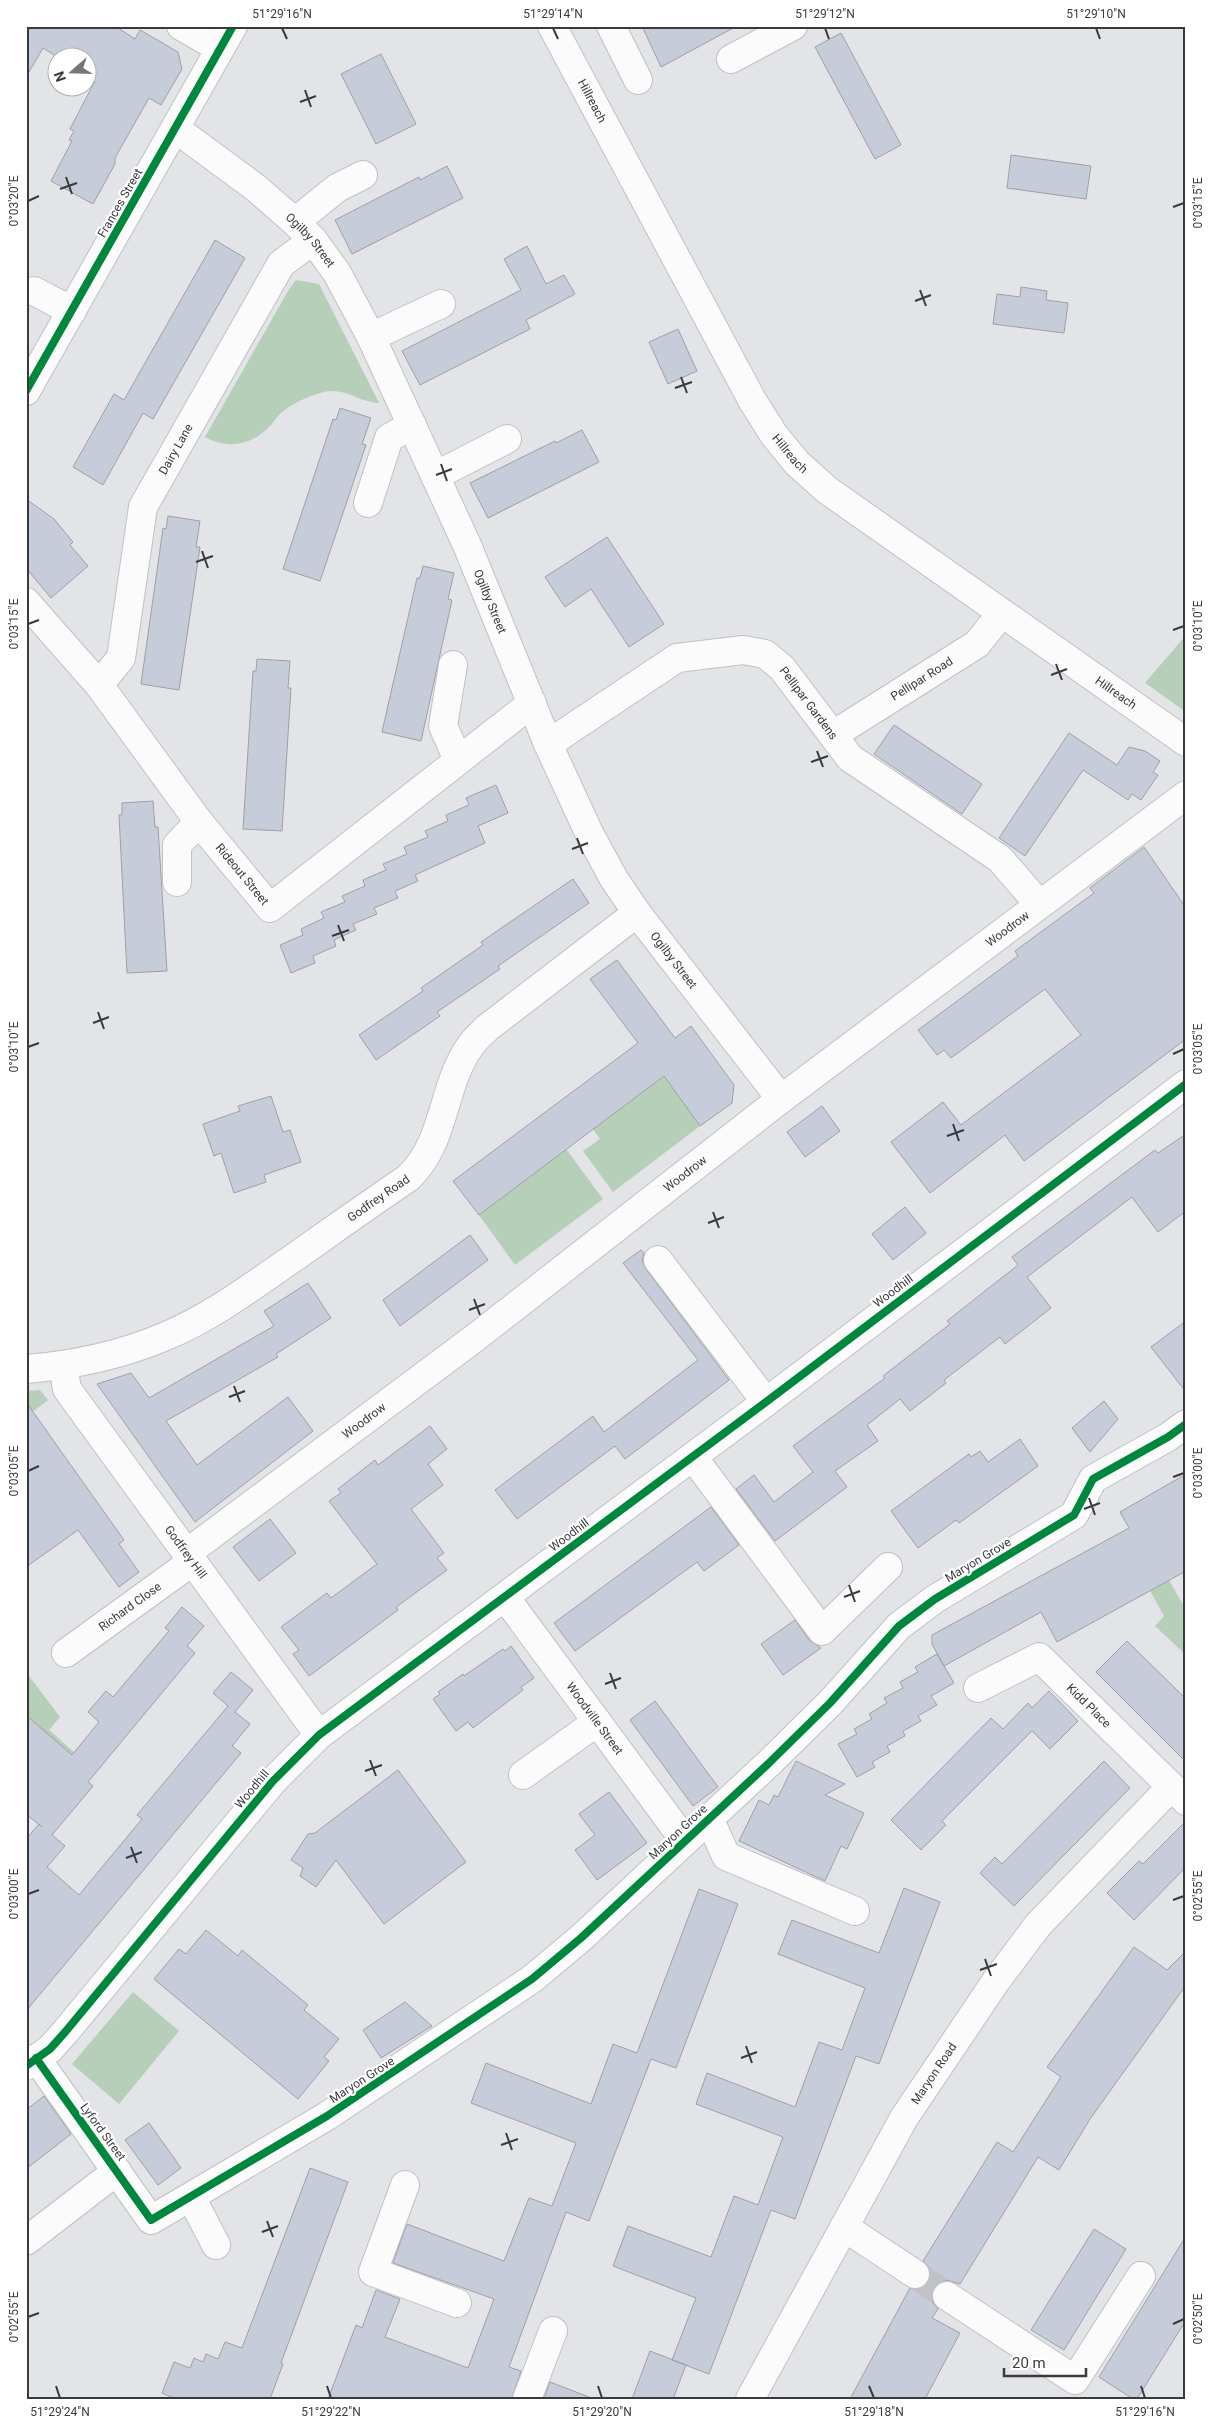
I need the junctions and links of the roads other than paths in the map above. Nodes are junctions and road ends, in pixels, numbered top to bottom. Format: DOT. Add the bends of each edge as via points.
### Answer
graph roads {
  1 [pos="181,26"];
  2 [pos="552,26"];
  3 [pos="611,26"];
  4 [pos="792,26"];
  5 [pos="226,37"];
  6 [pos="731,59"];
  7 [pos="638,80"];
  8 [pos="176,128"];
  9 [pos="362,175"];
  10 [pos="304,231"];
  11 [pos="34,291"];
  12 [pos="441,304"];
  13 [pos="72,311"];
  14 [pos="371,337"];
  15 [pos="26,391"];
  16 [pos="412,425"];
  17 [pos="507,439"];
  18 [pos="435,476"];
  19 [pos="368,503"];
  20 [pos="26,602"];
  21 [pos="1001,614"];
  22 [pos="453,665"];
  23 [pos="99,685"];
  24 [pos="532,703"];
  25 [pos="833,734"];
  26 [pos="1186,742"];
  27 [pos="548,744"];
  28 [pos="458,760"];
  29 [pos="1186,795"];
  30 [pos="198,822"];
  31 [pos="177,882"];
  32 [pos="1039,904"];
  33 [pos="637,913"];
  34 [pos="1186,1084"];
  35 [pos="781,1099"];
  36 [pos="658,1260"];
  37 [pos="63,1366"];
  38 [pos="26,1369"];
  39 [pos="766,1402"];
  40 [pos="1186,1424"];
  41 [pos="693,1457"];
  42 [pos="190,1557"];
  43 [pos="888,1567"];
  44 [pos="505,1597"];
  45 [pos="66,1653"];
  46 [pos="978,1688"];
  47 [pos="597,1722"];
  48 [pos="319,1735"];
  49 [pos="523,1775"];
  50 [pos="1178,1794"];
  51 [pos="709,1818"];
  52 [pos="685,1841"];
  53 [pos="855,1911"];
  54 [pos="31,2062"];
  55 [pos="117,2171"];
  56 [pos="405,2185"];
  57 [pos="191,2197"];
  58 [pos="151,2220"];
  59 [pos="844,2227"];
  60 [pos="26,2241"];
  61 [pos="216,2245"];
  62 [pos="915,2274"];
  63 [pos="1141,2276"];
  64 [pos="947,2296"];
  65 [pos="457,2303"];
  66 [pos="553,2331"];
  67 [pos="527,2399"];
  68 [pos="750,2399"];
  1 -- 5 [label="street"];
  2 -- 21 [label="street, Hillreach" via="682,274 774,435 797,463 827,490"];
  3 -- 7 [label="street"];
  4 -- 6 [label="street"];
  5 -- 8 [label="street, Frances Street"];
  8 -- 10 [label="street, Ogilby Street" via="256,188"];
  8 -- 13 [label="street, Frances Street"];
  9 -- 10 [label="street, Dairy Lane" via="337,188"];
  10 -- 14 [label="street, Ogilby Street" via="337,272"];
  10 -- 23 [label="street, Dairy Lane" via="281,264 143,507 121,658"];
  11 -- 13 [label="street"];
  12 -- 14 [label="street"];
  13 -- 15 [label="street, Frances Street"];
  14 -- 16 [label="street, Ogilby Street"];
  16 -- 18 [label="street, Ogilby Street"];
  16 -- 19 [label="street" via="389,438"];
  17 -- 18 [label="street"];
  18 -- 24 [label="street, Ogilby Street" via="498,617"];
  20 -- 23 [label="street, Rideout Street"];
  21 -- 25 [label="street, Pellipar Road" via="977,644"];
  21 -- 26 [label="street, Hillreach"];
  22 -- 28 [label="street" via="443,726"];
  23 -- 30 [label="street, Rideout Street"];
  24 -- 27 [label="street, Ogilby Street"];
  24 -- 28 [label="street, Rideout Street"];
  25 -- 27 [label="street, Pellipar Gardens" via="782,668 765,654 743,650 677,658"];
  25 -- 32 [label="street, Pellipar Gardens" via="850,758 1000,859"];
  27 -- 33 [label="street, Ogilby Street" via="590,835"];
  28 -- 30 [label="street, Rideout Street" via="270,908"];
  29 -- 32 [label="street, Woodrow"];
  30 -- 31 [label="street" via="177,845"];
  32 -- 35 [label="street, Woodrow"];
  33 -- 35 [label="street, Ogilby Street"];
  33 -- 37 [label="street, Godfrey Road" via="487,1028 471,1044 460,1064 431,1149 408,1178 245,1292 199,1320 127,1351"];
  34 -- 39 [label="street, Woodhill"];
  35 -- 42 [label="street, Woodrow"];
  36 -- 39 [label="street"];
  37 -- 38 [label="street, Godfrey Road"];
  37 -- 42 [label="street, Godfrey Hill" via="67,1389"];
  39 -- 41 [label="street, Woodhill"];
  40 -- 51 [label="street, Maryon Grove" via="1093,1479 1074,1515 935,1599 899,1626 830,1703"];
  41 -- 43 [label="street" via="822,1632"];
  41 -- 44 [label="street, Woodhill"];
  42 -- 45 [label="street, Richard Close"];
  42 -- 48 [label="street, Godfrey Hill"];
  44 -- 47 [label="street, Woodville Street"];
  44 -- 48 [label="street, Woodhill"];
  46 -- 50 [label="street, Kidd Place" via="1039,1658"];
  47 -- 49 [label="street"];
  47 -- 52 [label="street, Woodville Street"];
  48 -- 54 [label="street, Woodhill" via="273,1781 66,2031 50,2049"];
  50 -- 59 [label="street, Maryon Road" via="1038,1924 904,2118"];
  51 -- 52 [label="street, Maryon Grove"];
  51 -- 53 [label="street" via="726,1856"];
  52 -- 57 [label="street, Maryon Grove" via="532,1979 305,2142"];
  54 -- 55 [label="street, Lyford Street"];
  55 -- 58 [label="street, Lyford Street"];
  55 -- 60 [label="street"];
  56 -- 65 [label="street" via="373,2272"];
  57 -- 58 [label="street, Maryon Grove"];
  57 -- 61 [label="street"];
  59 -- 62 [label="street"];
  59 -- 68 [label="street, Maryon Road"];
  63 -- 64 [label="street" via="1075,2380"];
  66 -- 67 [label="street"];
}
